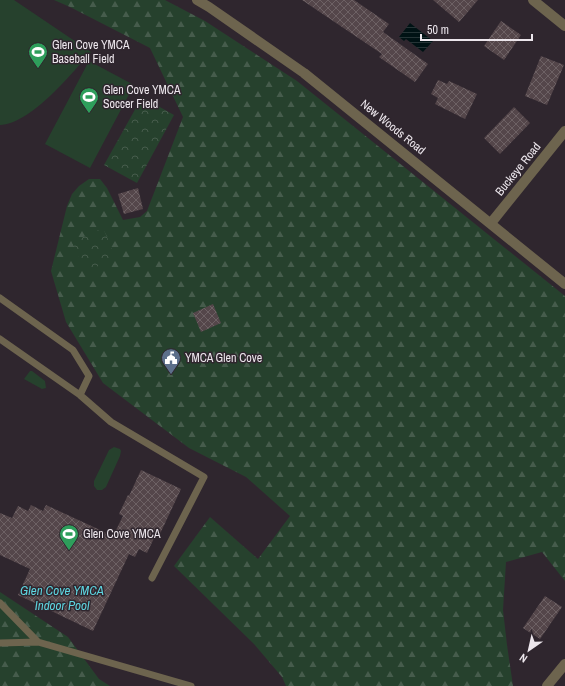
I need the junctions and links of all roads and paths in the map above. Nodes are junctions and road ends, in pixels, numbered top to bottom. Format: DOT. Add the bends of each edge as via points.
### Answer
graph roads {
  1 [pos="197,0"];
  2 [pos="533,0"];
  3 [pos="565,26"];
  4 [pos="565,131"];
  5 [pos="491,223"];
  6 [pos="565,284"];
  7 [pos="0,298"];
  8 [pos="0,339"];
  9 [pos="80,395"];
  10 [pos="152,578"];
  11 [pos="0,603"];
  12 [pos="38,642"];
  13 [pos="0,643"];
  14 [pos="565,664"];
  15 [pos="191,686"];
  16 [pos="547,686"];
  1 -- 5 [label="street, New Woods Road" via="304,73"];
  2 -- 3 [label="street"];
  4 -- 5 [label="street, Buckeye Road"];
  5 -- 6 [label="street, New Woods Road"];
  7 -- 9 [label="lane" via="73,350 89,376"];
  8 -- 9 [label="lane"];
  9 -- 10 [label="lane" via="112,422 204,477"];
  11 -- 12 [label="lane"];
  12 -- 13 [label="lane"];
  12 -- 15 [label="lane"];
  14 -- 16 [label="street"];
}
